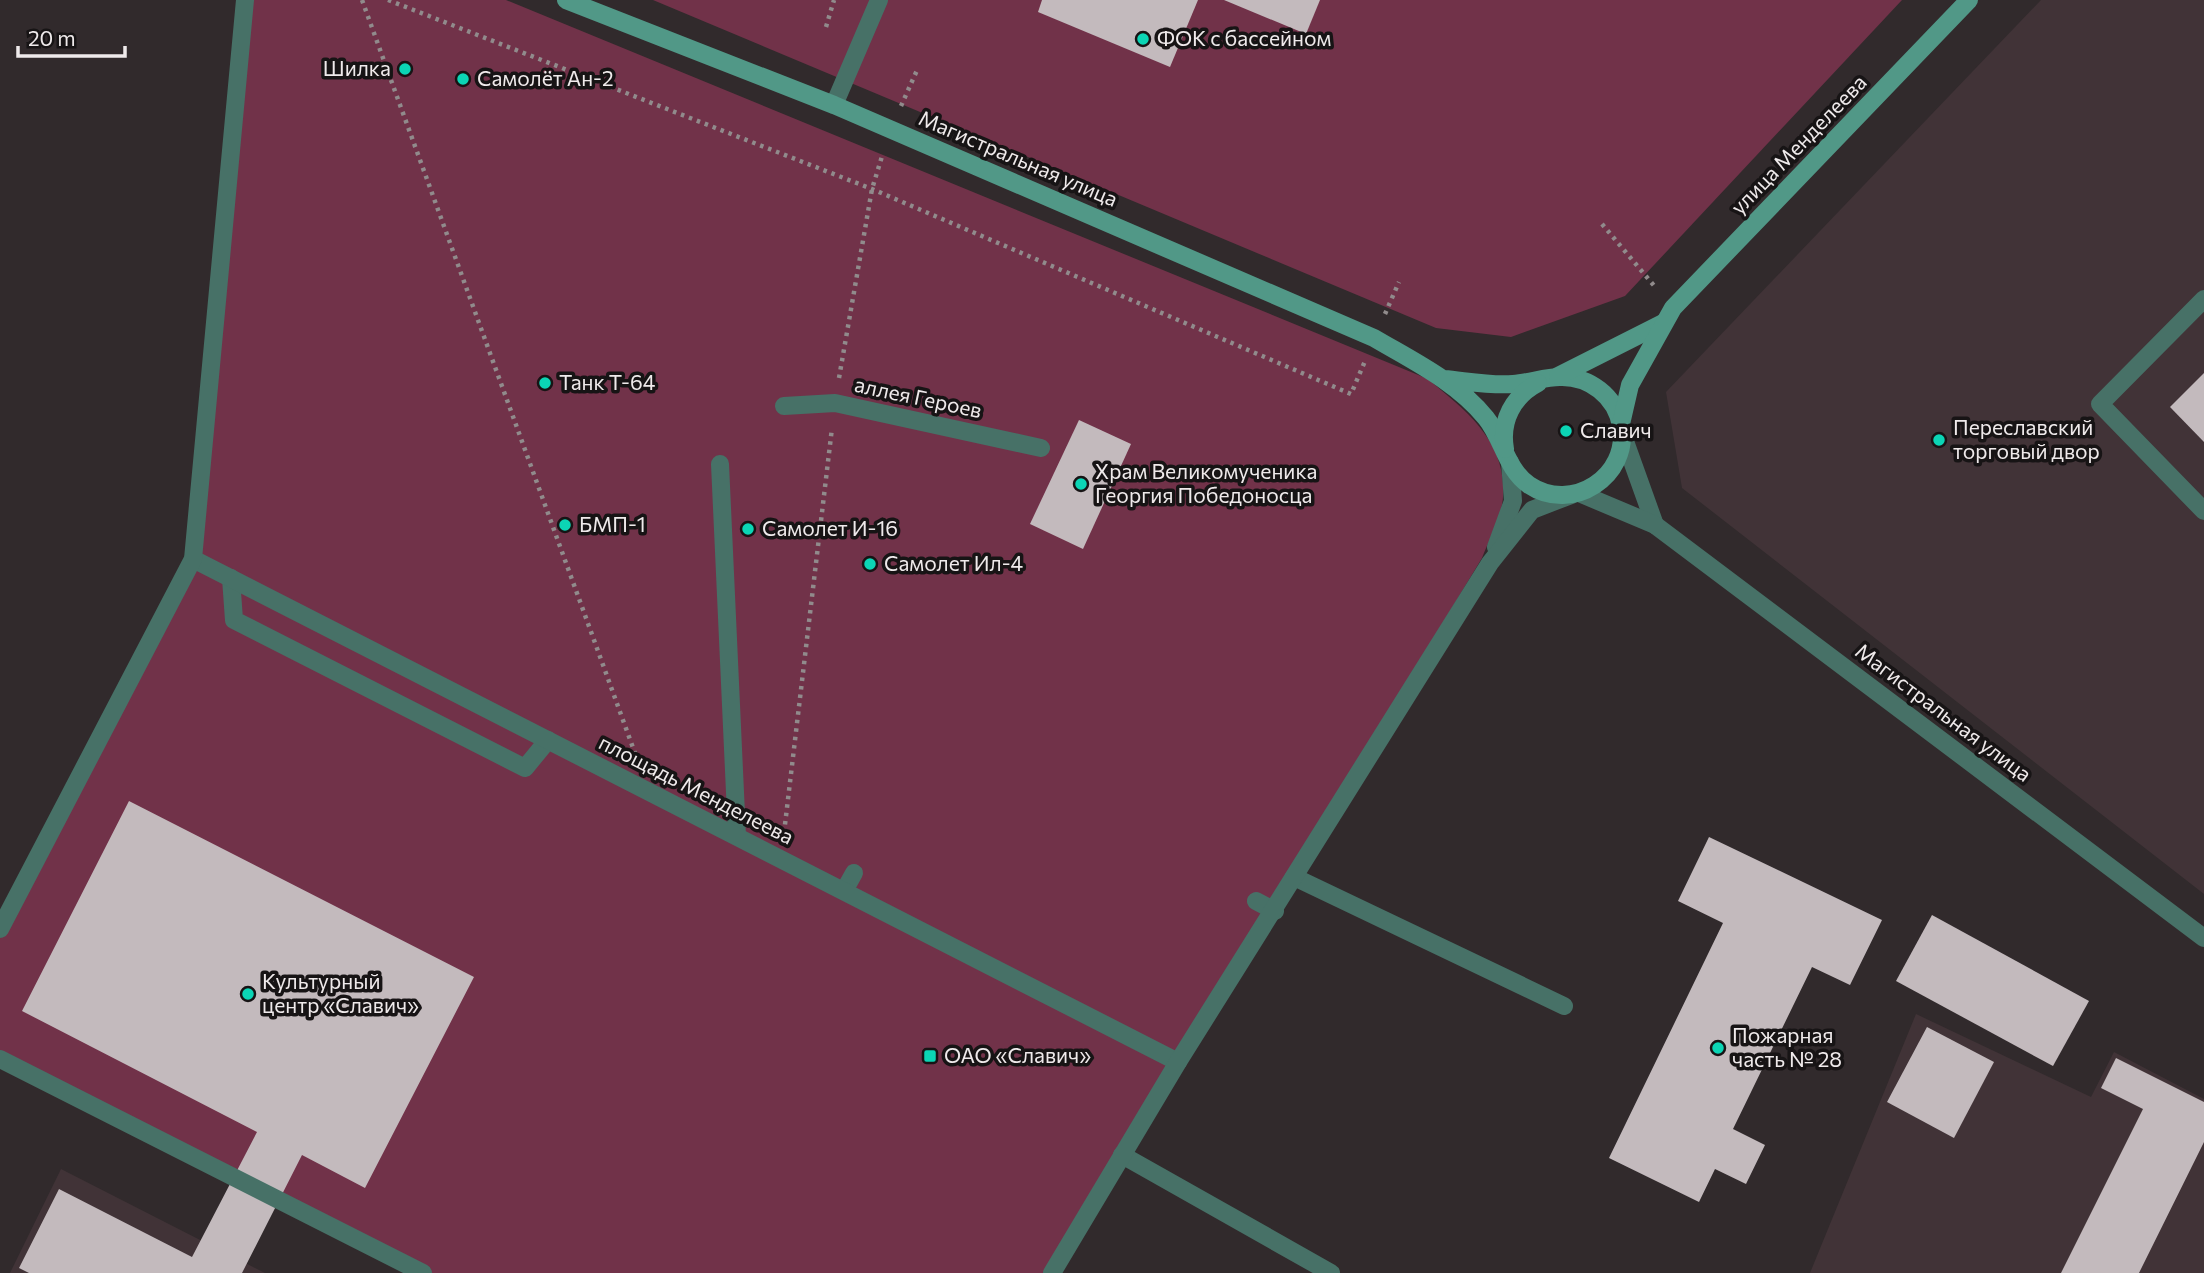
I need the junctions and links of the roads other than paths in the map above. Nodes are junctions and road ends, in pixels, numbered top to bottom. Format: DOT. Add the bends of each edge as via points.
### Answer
graph roads {
  1 [pos="245,0"];
  2 [pos="566,0"];
  3 [pos="879,0"];
  4 [pos="1969,0"];
  5 [pos="834,105"];
  6 [pos="2204,299"];
  7 [pos="1668,315"];
  8 [pos="1550,378"];
  9 [pos="1444,379"];
  10 [pos="784,406"];
  11 [pos="1622,429"];
  12 [pos="1041,448"];
  13 [pos="1508,457"];
  14 [pos="720,464"];
  15 [pos="1575,494"];
  16 [pos="2204,511"];
  17 [pos="1654,525"];
  18 [pos="193,559"];
  19 [pos="1490,563"];
  20 [pos="231,578"];
  21 [pos="548,740"];
  22 [pos="737,836"];
  23 [pos="853,873"];
  24 [pos="1294,877"];
  25 [pos="844,891"];
  26 [pos="1256,901"];
  27 [pos="1275,911"];
  28 [pos="0,929"];
  29 [pos="2204,938"];
  30 [pos="1564,1006"];
  31 [pos="0,1059"];
  32 [pos="1178,1062"];
  33 [pos="1122,1155"];
  34 [pos="423,1273"];
  35 [pos="1052,1273"];
  36 [pos="1331,1273"];
  1 -- 18 [label="street"];
  2 -- 5 [label="main road, Магистральная улица"];
  3 -- 5 [label="street"];
  4 -- 7 [label="main road, улица Менделеева"];
  5 -- 9 [label="main road, Магистральная улица" via="1374,338"];
  6 -- 16 [label="street" via="2100,404"];
  7 -- 8 [label="main road"];
  7 -- 11 [label="main road" via="1630,385"];
  8 -- 9 [label="main road" via="1510,385"];
  8 -- 11 [label="main road" via="1584,380 1603,392"];
  8 -- 13 [label="main road" via="1518,397 1510,409 1504,431"];
  9 -- 13 [label="main road" via="1487,419"];
  10 -- 12 [label="street, аллея Героев" via="835,403"];
  11 -- 15 [label="main road" via="1616,463 1608,475"];
  11 -- 17 [label="street"];
  13 -- 15 [label="main road" via="1523,480 1540,491"];
  13 -- 19 [label="street" via="1513,501"];
  14 -- 22 [label="street"];
  15 -- 17 [label="street, Магистральная улица"];
  15 -- 19 [label="street" via="1532,510"];
  17 -- 29 [label="street, Магистральная улица"];
  18 -- 20 [label="street, площадь Менделеева"];
  18 -- 28 [label="street"];
  19 -- 24 [label="street"];
  20 -- 21 [label="street, площадь Менделеева"];
  20 -- 21 [label="street" via="234,620 271,639 525,768"];
  21 -- 22 [label="street, площадь Менделеева"];
  22 -- 25 [label="street, площадь Менделеева"];
  23 -- 25 [label="street"];
  24 -- 27 [label="street"];
  24 -- 30 [label="street"];
  25 -- 32 [label="street, площадь Менделеева"];
  26 -- 27 [label="street"];
  27 -- 32 [label="street"];
  31 -- 34 [label="street"];
  32 -- 33 [label="street"];
  33 -- 35 [label="street"];
  33 -- 36 [label="street"];
}
